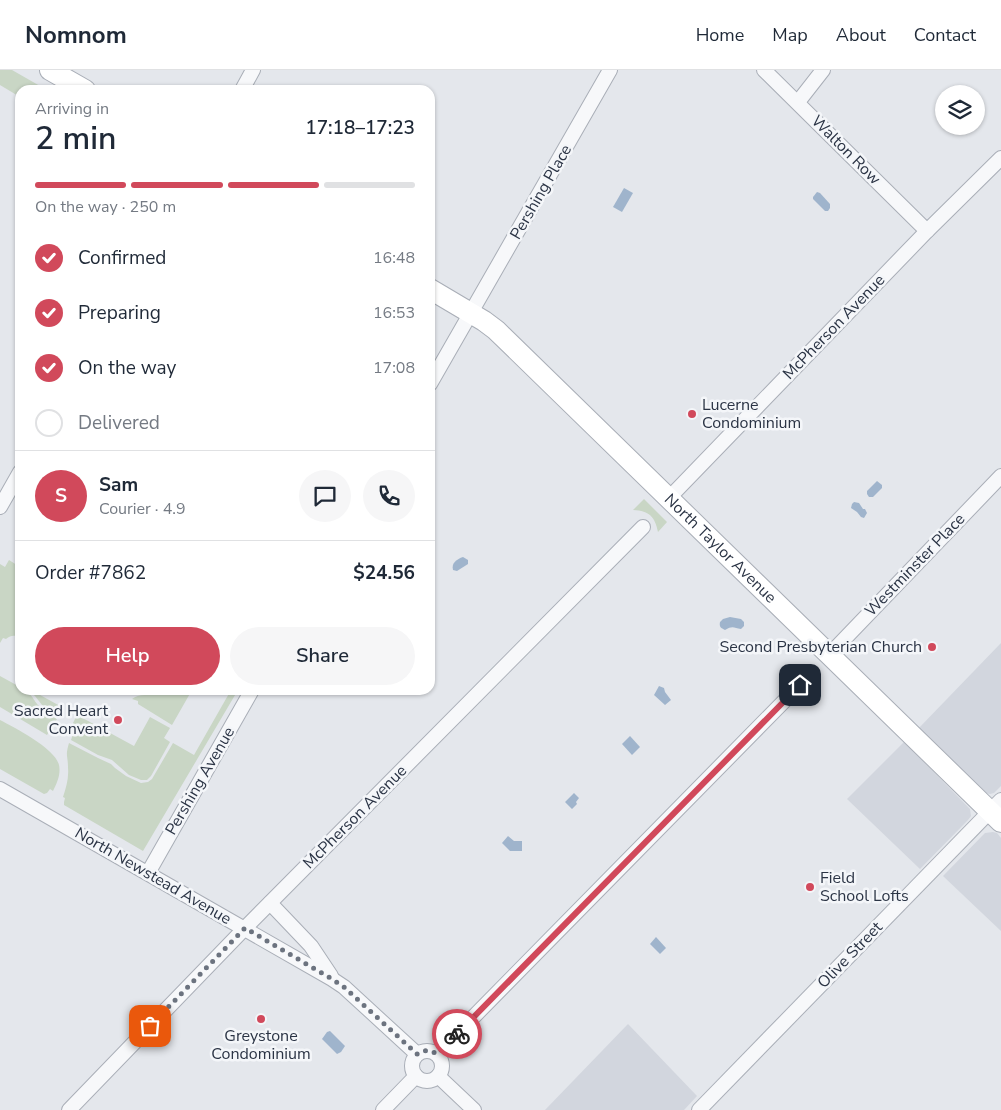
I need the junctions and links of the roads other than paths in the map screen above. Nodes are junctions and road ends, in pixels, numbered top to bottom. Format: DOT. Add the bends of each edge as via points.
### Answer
graph roads {
  1 [pos="50,70"];
  2 [pos="253,70"];
  3 [pos="610,70"];
  4 [pos="764,70"];
  5 [pos="823,70"];
  6 [pos="76,85"];
  7 [pos="245,85"];
  8 [pos="798,102"];
  9 [pos="1001,158"];
  10 [pos="927,232"];
  11 [pos="435,292"];
  12 [pos="471,313"];
  13 [pos="435,375"];
  14 [pos="1001,476"];
  15 [pos="15,481"];
  16 [pos="669,498"];
  17 [pos="0,507"];
  18 [pos="643,527"];
  19 [pos="830,654"];
  20 [pos="800,685"];
  21 [pos="249,695"];
  22 [pos="0,789"];
  23 [pos="997,811"];
  24 [pos="148,873"];
  25 [pos="270,903"];
  26 [pos="245,928"];
  27 [pos="332,979"];
  28 [pos="417,1054"];
  29 [pos="437,1054"];
  30 [pos="416,1076"];
  31 [pos="438,1076"];
  32 [pos="69,1110"];
  33 [pos="383,1110"];
  34 [pos="474,1110"];
  35 [pos="699,1110"];
  1 -- 6 [label="street"];
  2 -- 7 [label="street"];
  3 -- 12 [label="street, Pershing Place"];
  4 -- 8 [label="street, Walton Row"];
  5 -- 8 [label="street"];
  8 -- 10 [label="street, Walton Row"];
  9 -- 10 [label="street, McPherson Avenue"];
  10 -- 16 [label="street, McPherson Avenue"];
  11 -- 12 [label="street, North Taylor Avenue"];
  12 -- 13 [label="street"];
  12 -- 16 [label="street, North Taylor Avenue" via="496,330"];
  14 -- 19 [label="street, Westminster Place"];
  15 -- 17 [label="street"];
  16 -- 19 [label="street, North Taylor Avenue"];
  18 -- 25 [label="street, McPherson Avenue"];
  19 -- 23 [label="street, North Taylor Avenue"];
  20 -- 29 [label="street"];
  21 -- 24 [label="street, Pershing Avenue"];
  22 -- 24 [label="street, North Newstead Avenue"];
  23 -- 35 [label="street, Olive Street"];
  24 -- 26 [label="street, North Newstead Avenue"];
  25 -- 26 [label="street, McPherson Avenue"];
  25 -- 27 [label="street, North Newstead Avenue" via="311,946"];
  26 -- 27 [label="street, North Newstead Avenue"];
  26 -- 32 [label="street, McPherson Avenue"];
  27 -- 28 [label="street, North Newstead Avenue"];
  28 -- 29 [label="street" via="428,1050"];
  28 -- 30 [label="street" via="412,1064"];
  29 -- 31 [label="street" via="442,1062"];
  30 -- 31 [label="street" via="428,1081"];
  30 -- 33 [label="street"];
  31 -- 34 [label="street"];
}
